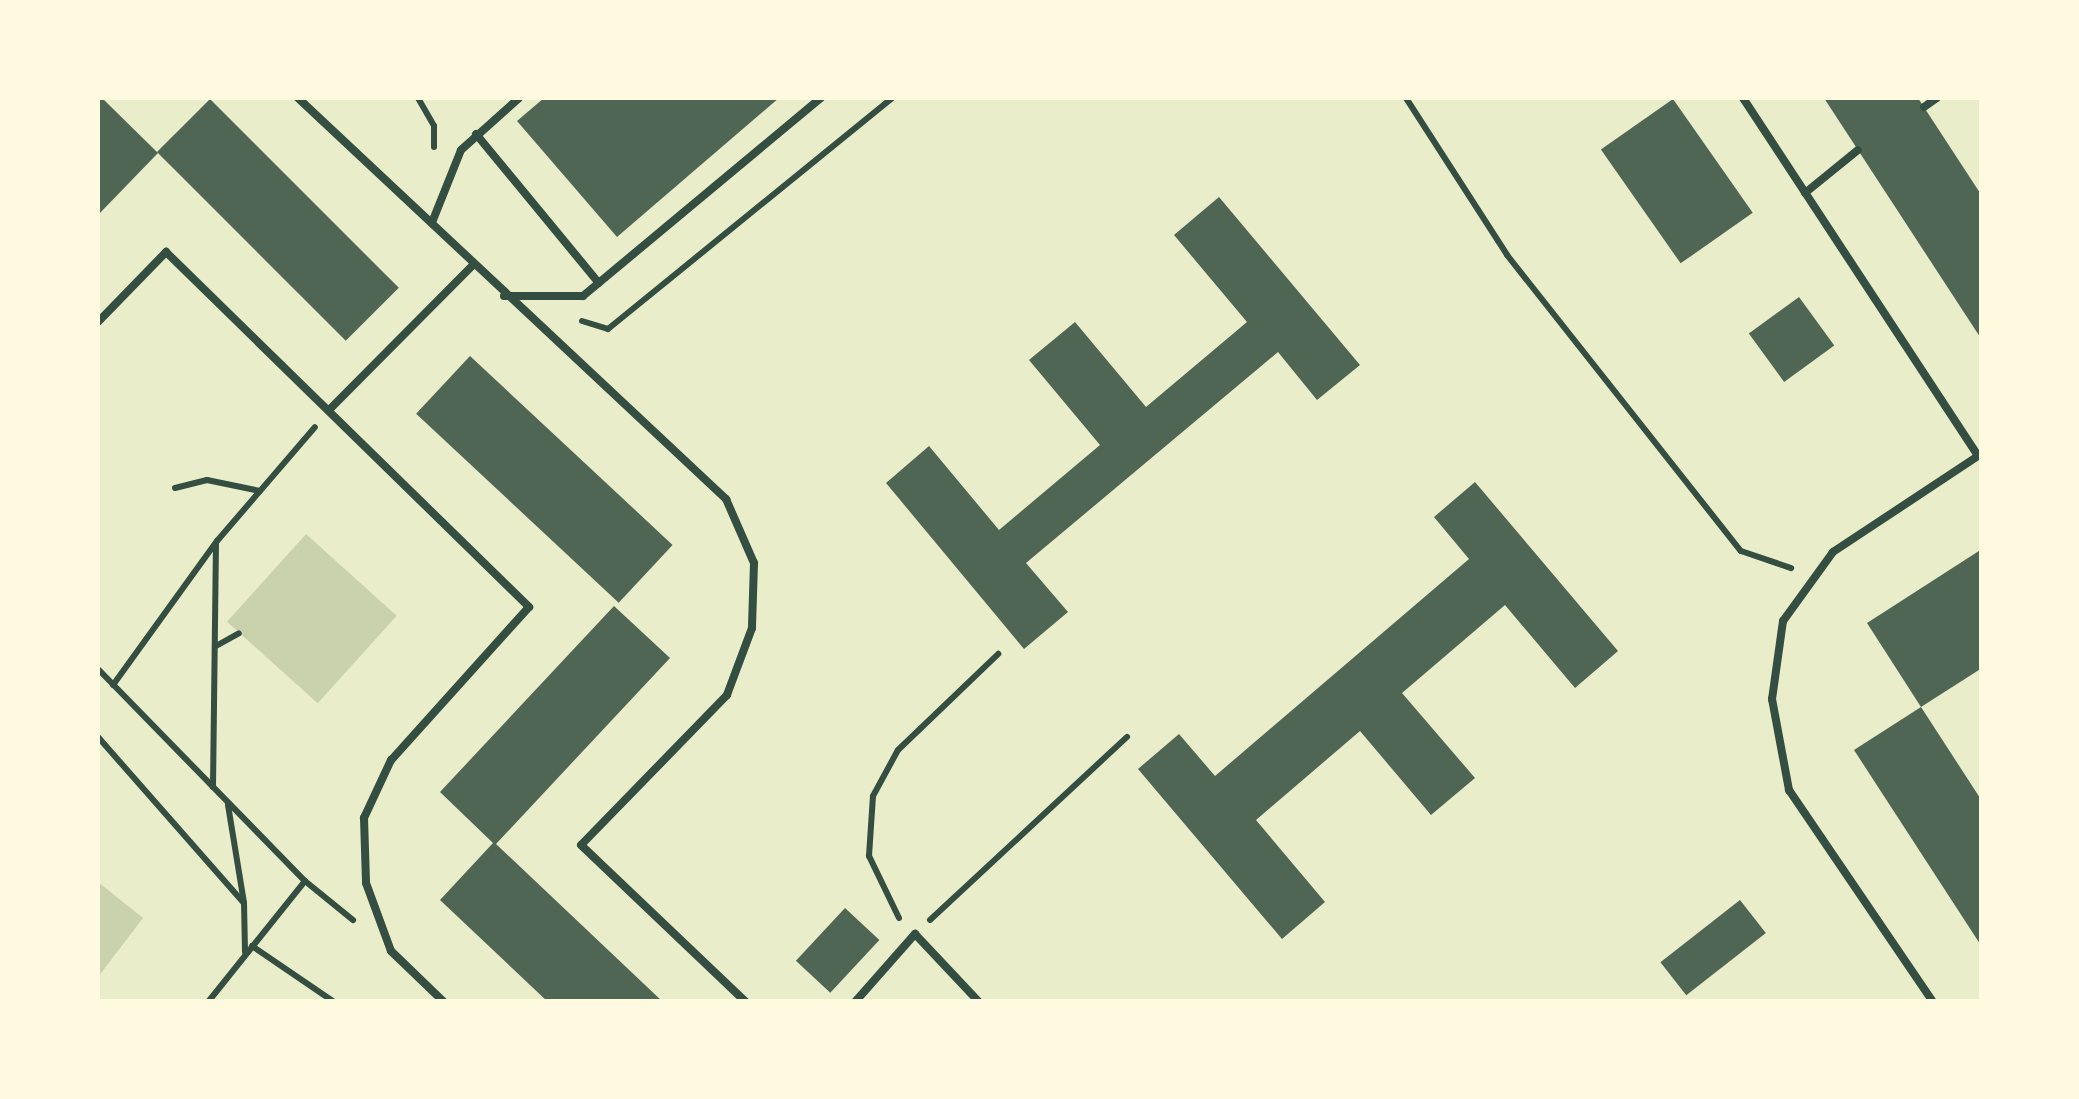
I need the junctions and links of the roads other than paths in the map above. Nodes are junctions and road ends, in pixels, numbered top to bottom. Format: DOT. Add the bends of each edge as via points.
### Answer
graph roads {
  1 [pos="298,98"];
  2 [pos="519,98"];
  3 [pos="821,98"];
  4 [pos="1743,98"];
  5 [pos="1937,98"];
  6 [pos="1924,107"];
  7 [pos="476,134"];
  8 [pos="1858,150"];
  9 [pos="1805,194"];
  10 [pos="433,220"];
  11 [pos="473,264"];
  12 [pos="599,283"];
  13 [pos="504,296"];
  14 [pos="98,322"];
  15 [pos="329,410"];
  16 [pos="444,1002"];
  17 [pos="746,1002"];
  18 [pos="856,1002"];
  19 [pos="979,1002"];
  20 [pos="1934,1002"];
  1 -- 10 [label="lane"];
  2 -- 7 [label="lane"];
  3 -- 12 [label="lane"];
  4 -- 9 [label="lane"];
  5 -- 6 [label="lane"];
  7 -- 10 [label="lane" via="461,150"];
  7 -- 12 [label="lane"];
  8 -- 9 [label="lane"];
  9 -- 20 [label="lane" via="1978,456 1834,552 1783,622 1772,699 1790,790"];
  10 -- 11 [label="lane"];
  11 -- 13 [label="lane"];
  11 -- 15 [label="lane"];
  12 -- 13 [label="lane" via="583,296"];
  13 -- 17 [label="lane" via="726,498 754,563 752,628 727,696 581,845"];
  14 -- 15 [label="lane" via="166,252"];
  15 -- 16 [label="lane" via="529,607 391,760 364,818 366,883 391,951"];
  18 -- 19 [label="lane" via="915,934"];
}
